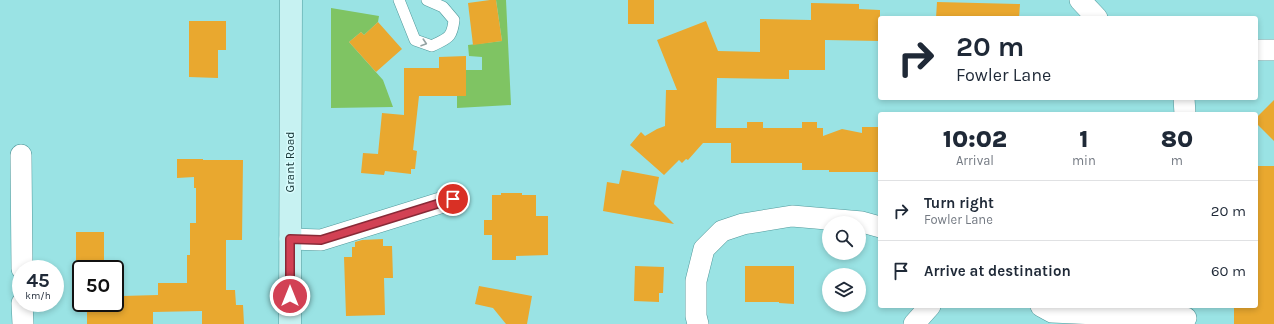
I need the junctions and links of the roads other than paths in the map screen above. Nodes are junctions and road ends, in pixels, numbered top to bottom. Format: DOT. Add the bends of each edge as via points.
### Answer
graph roads {
  1 [pos="291,0"];
  2 [pos="399,0"];
  3 [pos="427,0"];
  4 [pos="1080,0"];
  5 [pos="1095,16"];
  6 [pos="1258,50"];
  7 [pos="1274,50"];
  8 [pos="1184,100"];
  9 [pos="1185,112"];
  10 [pos="21,155"];
  11 [pos="453,199"];
  12 [pos="878,226"];
  13 [pos="290,239"];
  14 [pos="22,260"];
  15 [pos="928,308"];
  16 [pos="1045,308"];
  17 [pos="22,312"];
  18 [pos="1186,316"];
  19 [pos="22,324"];
  20 [pos="290,324"];
  21 [pos="698,324"];
  22 [pos="914,324"];
  1 -- 13 [label="main road, Grant Road"];
  2 -- 3 [label="lane, one-way" via="415,40 432,46 450,36 454,20 444,7"];
  4 -- 5 [label="street"];
  6 -- 7 [label="street"];
  8 -- 9 [label="street"];
  10 -- 14 [label="street"];
  11 -- 13 [label="street" via="321,240"];
  12 -- 21 [label="street" via="862,222 792,216 743,224 722,231 704,248 696,282"];
  13 -- 20 [label="main road, Grant Road"];
  15 -- 22 [label="street"];
  16 -- 18 [label="street" via="1052,312"];
  17 -- 19 [label="street"];
}
